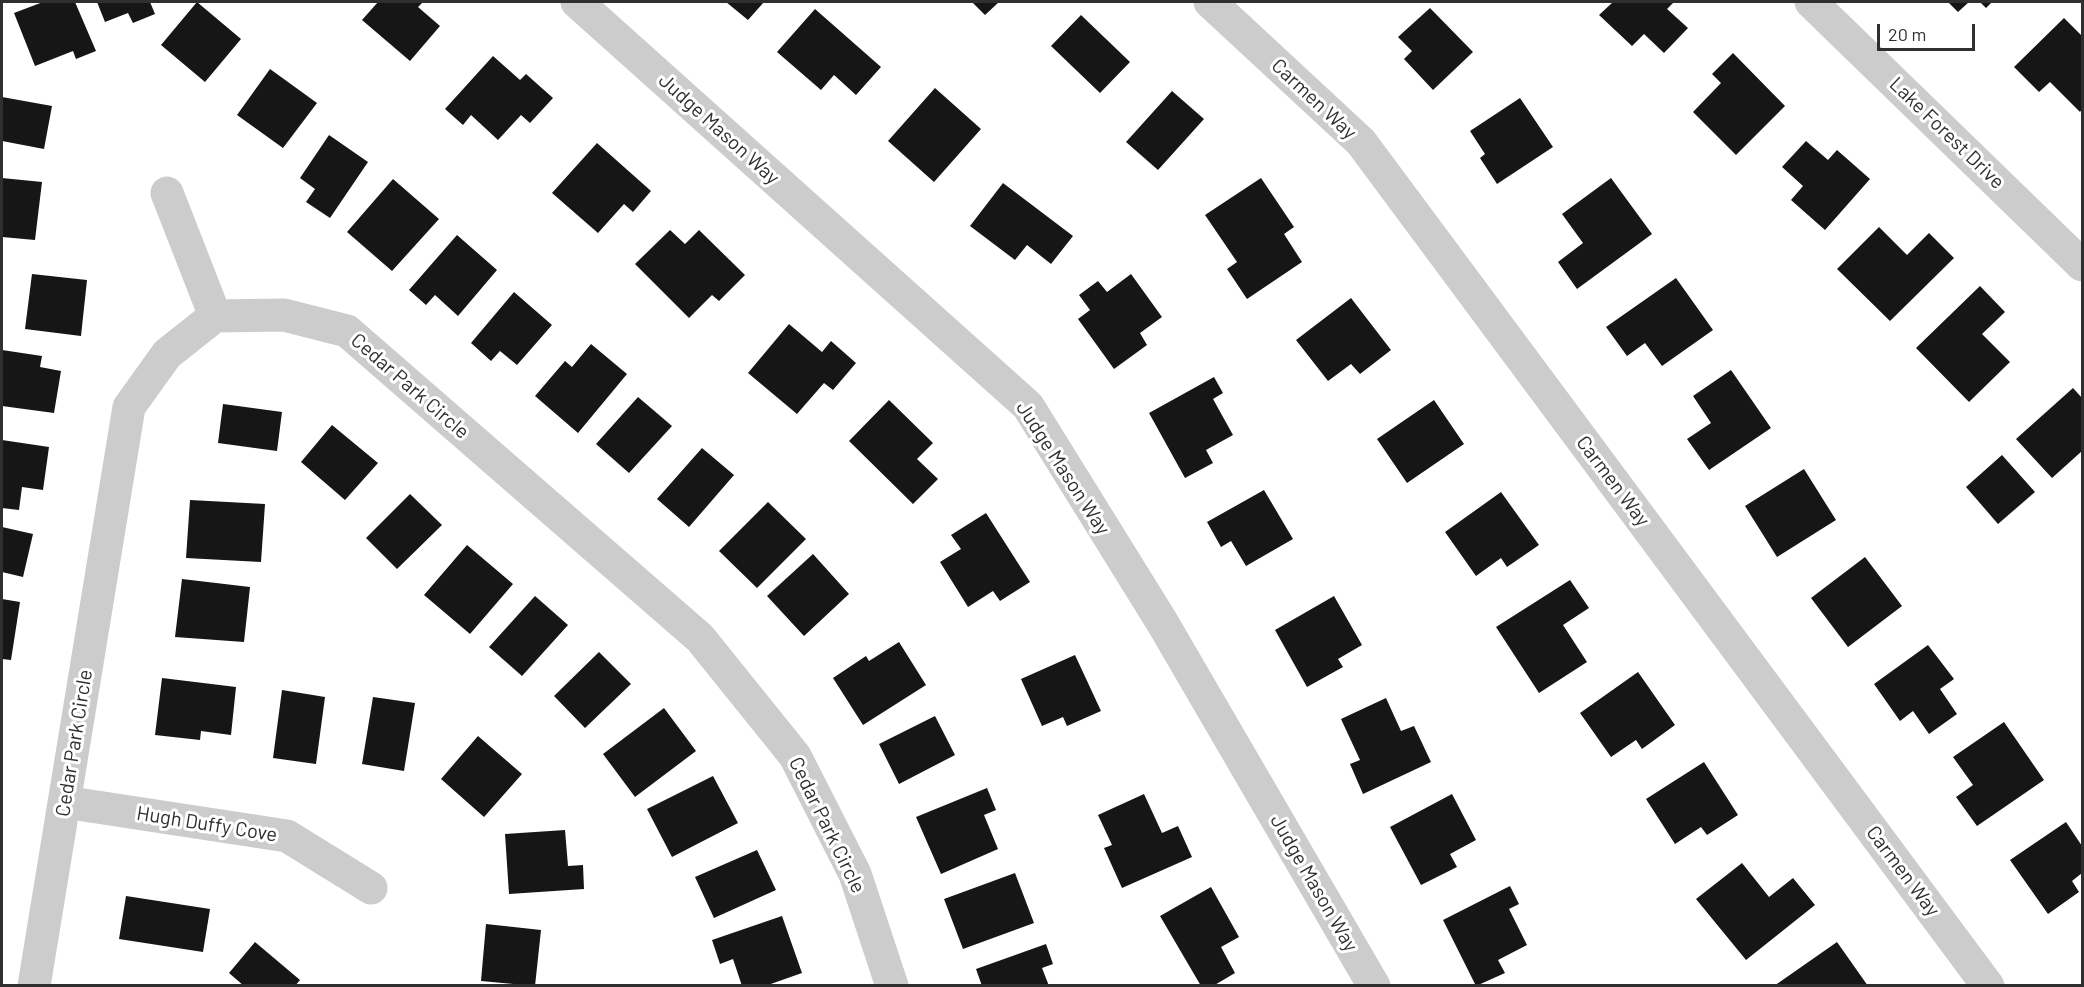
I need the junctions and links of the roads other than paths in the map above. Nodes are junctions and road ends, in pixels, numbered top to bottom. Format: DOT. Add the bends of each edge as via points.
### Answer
graph roads {
  1 [pos="577,2"];
  2 [pos="1210,2"];
  3 [pos="1811,2"];
  4 [pos="167,193"];
  5 [pos="2082,265"];
  6 [pos="215,316"];
  7 [pos="64,802"];
  8 [pos="371,888"];
  9 [pos="34,986"];
  10 [pos="892,986"];
  11 [pos="1374,986"];
  12 [pos="1988,986"];
  1 -- 11 [label="street, Judge Mason Way" via="1028,406 1162,622"];
  2 -- 12 [label="street, Carmen Way" via="1361,142"];
  3 -- 5 [label="street, Lake Forest Drive"];
  4 -- 6 [label="street"];
  6 -- 7 [label="street, Cedar Park Circle" via="167,354 129,407"];
  6 -- 10 [label="street, Cedar Park Circle" via="284,315 347,331 700,638 795,756 855,874"];
  7 -- 8 [label="street, Hugh Duffy Cove" via="287,836"];
  7 -- 9 [label="street, Cedar Park Circle"];
}
